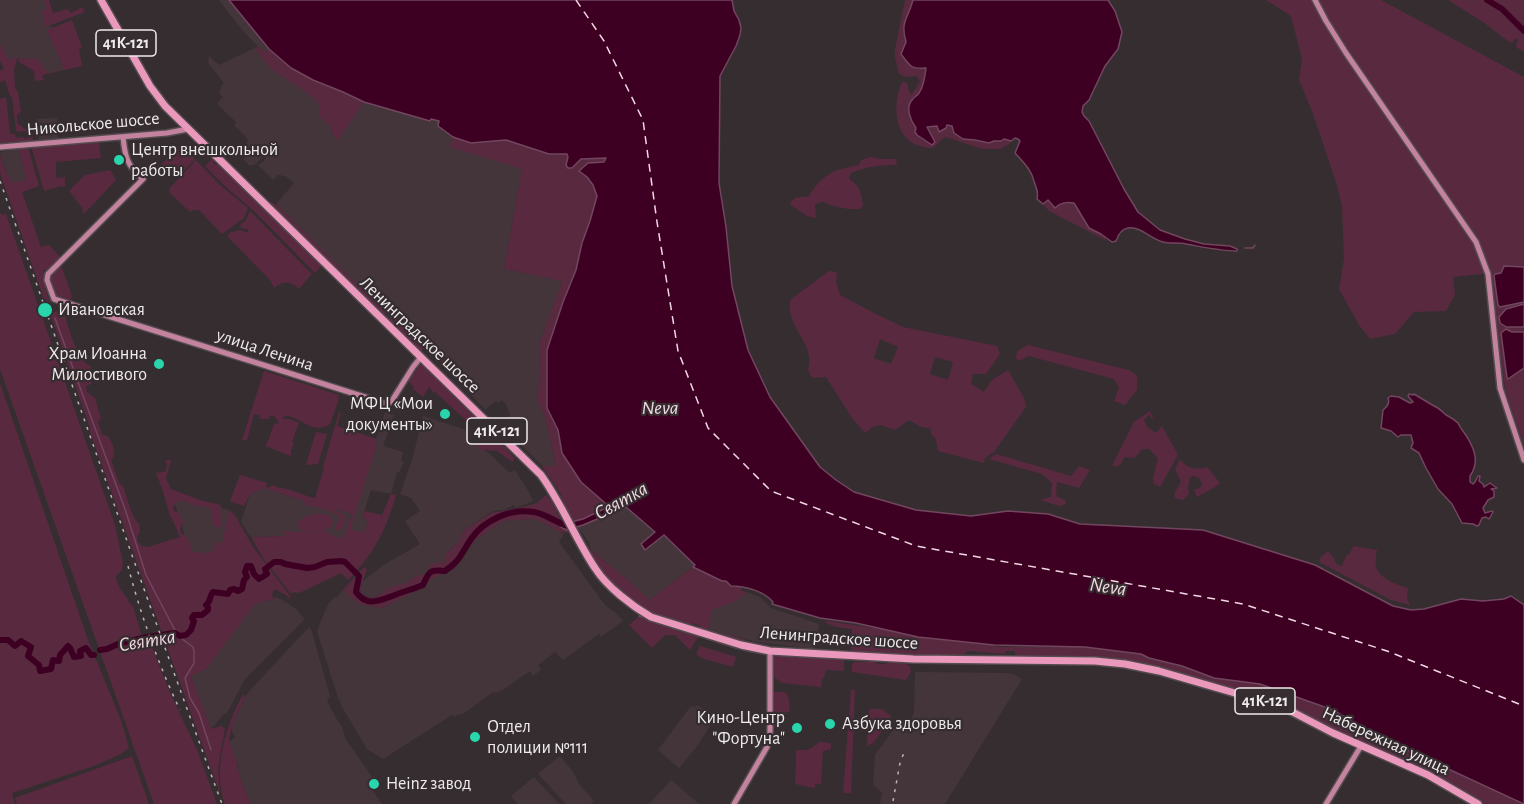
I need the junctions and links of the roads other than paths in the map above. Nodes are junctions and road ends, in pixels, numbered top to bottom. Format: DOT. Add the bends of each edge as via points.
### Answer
graph roads {
  1 [pos="101,0"];
  2 [pos="1315,0"];
  3 [pos="188,129"];
  4 [pos="123,137"];
  5 [pos="0,147"];
  6 [pos="421,357"];
  7 [pos="1524,460"];
  8 [pos="771,651"];
  9 [pos="1034,660"];
  10 [pos="1361,746"];
  11 [pos="734,804"];
  12 [pos="1326,804"];
  13 [pos="1478,804"];
  1 -- 3 [label="main road, Ленинградское шоссе / 41К-121" via="150,86"];
  2 -- 7 [label="street" via="1346,53 1476,242 1488,274 1500,388"];
  3 -- 4 [label="street, Никольское шоссе"];
  3 -- 6 [label="main road, Ленинградское шоссе / 41К-121"];
  4 -- 5 [label="street, Никольское шоссе"];
  4 -- 6 [label="street, улица Ленина" via="130,167 143,179 48,274 54,299 384,403 393,399"];
  6 -- 8 [label="main road, Ленинградское шоссе / 41К-121" via="541,475 599,574 625,599 651,616"];
  8 -- 9 [label="main road, Ленинградское шоссе / 41К-121" via="913,659"];
  8 -- 11 [label="street" via="770,736"];
  9 -- 10 [label="main road, Набережная улица / 41К-121" via="1110,662 1159,670 1283,707"];
  10 -- 12 [label="street"];
  10 -- 13 [label="main road, Набережная улица / 41К-121" via="1428,775"];
}
